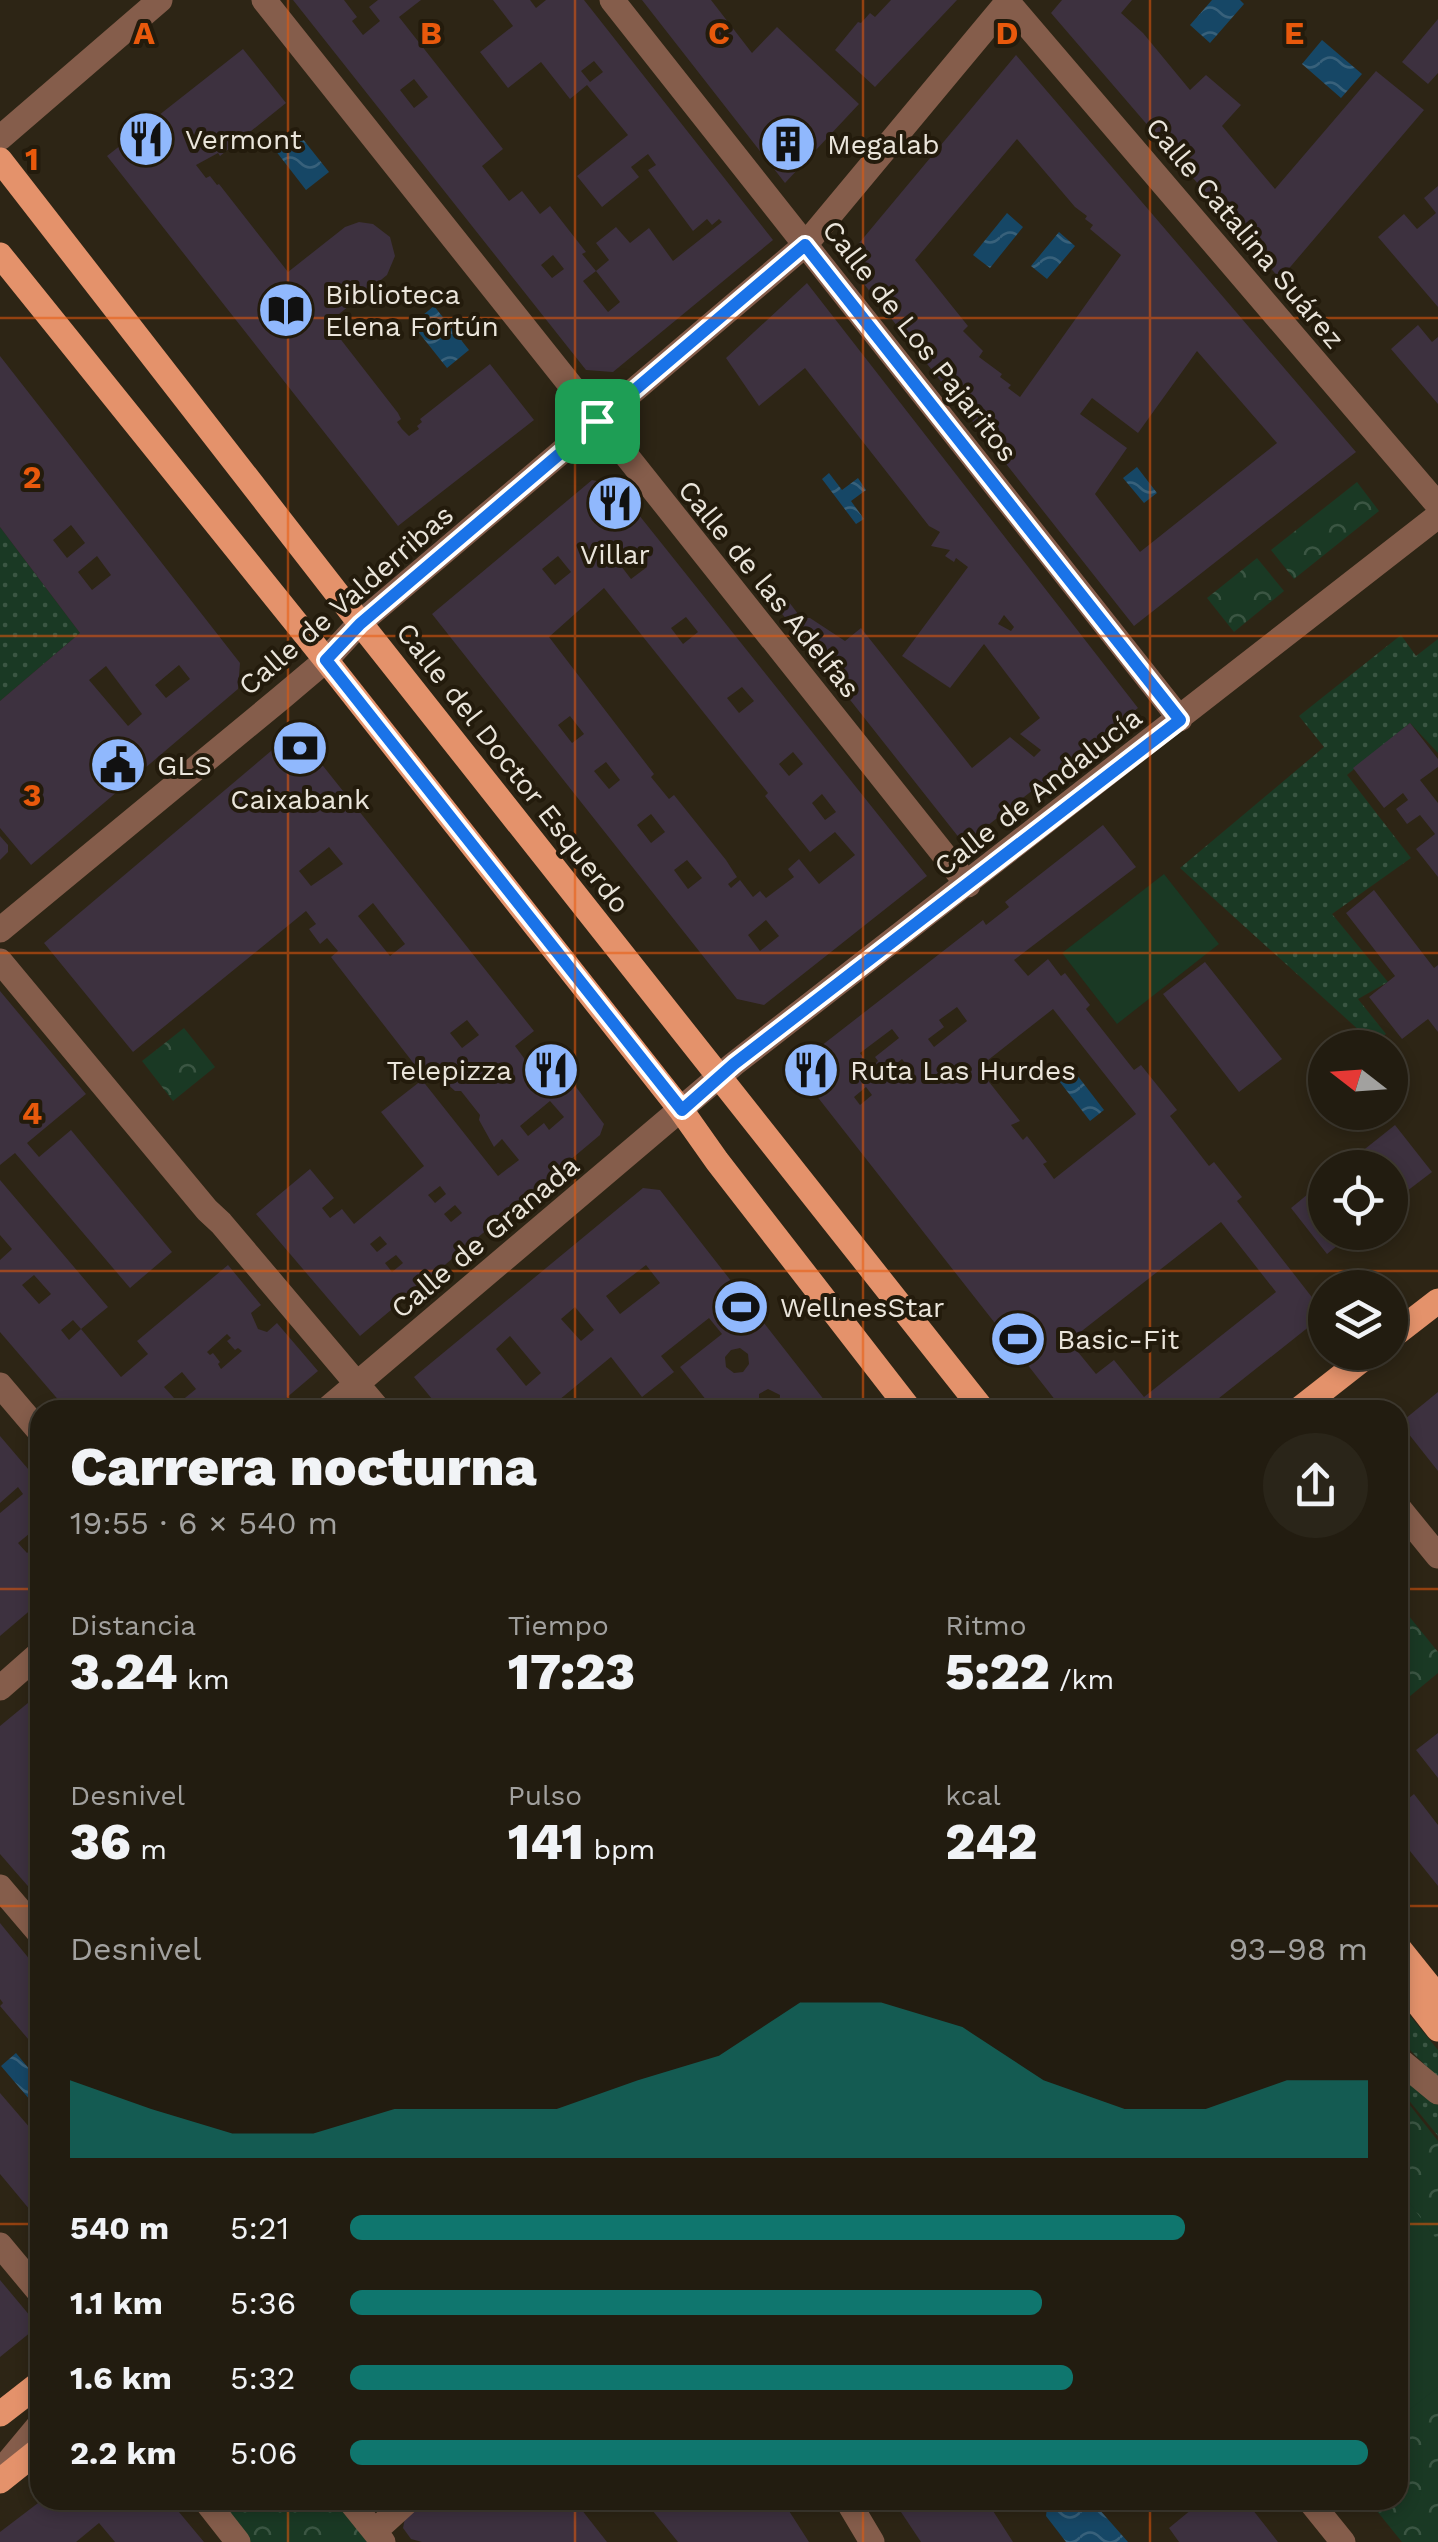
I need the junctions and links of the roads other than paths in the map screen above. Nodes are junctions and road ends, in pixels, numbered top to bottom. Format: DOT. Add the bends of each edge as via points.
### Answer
graph roads {
  1 [pos="160,0"];
  2 [pos="264,0"];
  3 [pos="612,0"];
  4 [pos="1008,0"];
  5 [pos="0,138"];
  6 [pos="0,160"];
  7 [pos="805,245"];
  8 [pos="0,255"];
  9 [pos="597,421"];
  10 [pos="1438,505"];
  11 [pos="1438,516"];
  12 [pos="360,624"];
  13 [pos="326,660"];
  14 [pos="1180,720"];
  15 [pos="968,885"];
  16 [pos="0,930"];
  17 [pos="0,961"];
  18 [pos="720,1077"];
  19 [pos="682,1110"];
  20 [pos="1438,1301"];
  21 [pos="1408,1324"];
  22 [pos="1351,1370"];
  23 [pos="357,1384"];
  24 [pos="0,1386"];
  25 [pos="338,1400"];
  26 [pos="371,1400"];
  27 [pos="902,1400"];
  28 [pos="975,1400"];
  29 [pos="1316,1400"];
  30 [pos="30,1420"];
  31 [pos="1408,1519"];
  32 [pos="1438,1556"];
  33 [pos="30,1662"];
  34 [pos="0,1688"];
  35 [pos="0,1887"];
  36 [pos="30,1922"];
  37 [pos="1408,1959"];
  38 [pos="1408,1991"];
  39 [pos="1438,1997"];
  40 [pos="1438,2029"];
  41 [pos="1408,2066"];
  42 [pos="1438,2092"];
  43 [pos="0,2245"];
  44 [pos="30,2281"];
  45 [pos="30,2391"];
  46 [pos="0,2414"];
  47 [pos="30,2436"];
  48 [pos="30,2458"];
  49 [pos="0,2472"];
  50 [pos="0,2481"];
  51 [pos="213,2510"];
  52 [pos="357,2510"];
  53 [pos="400,2510"];
  54 [pos="853,2510"];
  55 [pos="1317,2510"];
  56 [pos="379,2537"];
  57 [pos="238,2542"];
  58 [pos="872,2542"];
  59 [pos="1343,2542"];
  1 -- 5 [label="street"];
  2 -- 9 [label="street, Calle de las Adelfas"];
  3 -- 7 [label="street, Calle de Los Pajaritos"];
  4 -- 7 [label="street, Calle de Valderribas"];
  4 -- 10 [label="street, Calle Catalina Suárez"];
  6 -- 12 [label="main road, Calle del Doctor Esquerdo"];
  7 -- 9 [label="street, Calle de Valderribas"];
  7 -- 14 [label="street, Calle de Los Pajaritos"];
  8 -- 13 [label="main road"];
  9 -- 12 [label="street, Calle de Valderribas"];
  9 -- 15 [label="street, Calle de las Adelfas"];
  11 -- 14 [label="street, Calle de Andalucía"];
  12 -- 13 [label="street, Calle de Valderribas"];
  12 -- 18 [label="main road, Calle del Doctor Esquerdo"];
  13 -- 16 [label="street, Calle de Valderribas"];
  13 -- 19 [label="main road"];
  14 -- 15 [label="street, Calle de Andalucía"];
  15 -- 18 [label="street, Calle de Andalucía"];
  17 -- 23 [label="street"];
  18 -- 19 [label="street, Calle de Andalucía"];
  18 -- 28 [label="main road, Calle del Doctor Esquerdo"];
  19 -- 23 [label="street, Calle de Granada"];
  19 -- 27 [label="main road"];
  20 -- 21 [label="main road"];
  22 -- 29 [label="main road"];
  23 -- 25 [label="street, Calle de Granada"];
  23 -- 26 [label="street"];
  24 -- 30 [label="street"];
  31 -- 32 [label="street"];
  33 -- 34 [label="street"];
  35 -- 36 [label="street"];
  37 -- 39 [label="main road"];
  38 -- 40 [label="main road"];
  41 -- 42 [label="street"];
  43 -- 44 [label="street"];
  45 -- 46 [label="main road"];
  47 -- 49 [label="street"];
  48 -- 50 [label="main road"];
  51 -- 57 [label="street"];
  52 -- 56 [label="street"];
  53 -- 56 [label="street"];
  54 -- 58 [label="street"];
  55 -- 59 [label="street"];
}
